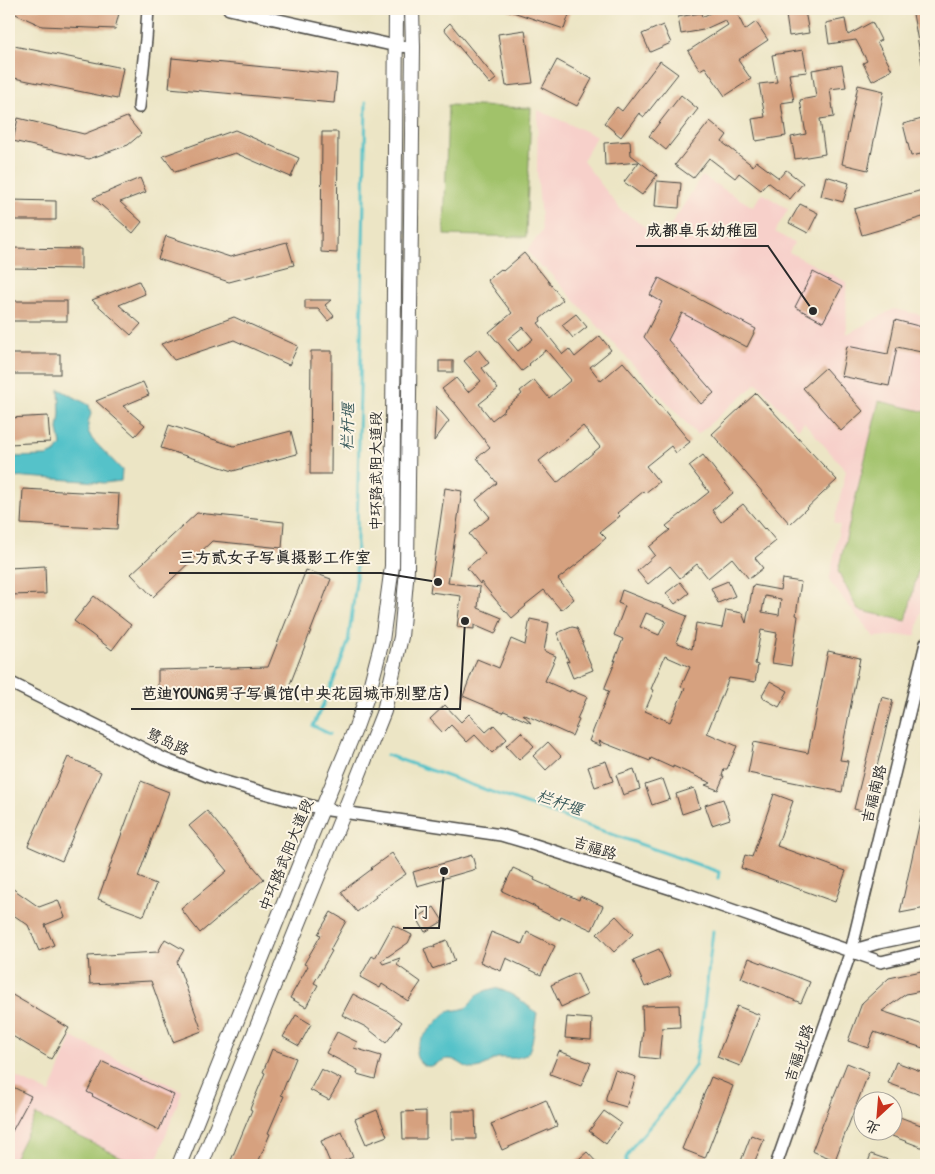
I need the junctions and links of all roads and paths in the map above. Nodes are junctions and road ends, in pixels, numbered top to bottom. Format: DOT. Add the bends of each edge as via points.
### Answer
graph roads {
  1 [pos="148,9"];
  2 [pos="229,9"];
  3 [pos="396,9"];
  4 [pos="412,9"];
  5 [pos="396,46"];
  6 [pos="413,47"];
  7 [pos="139,107"];
  8 [pos="926,643"];
  9 [pos="9,682"];
  10 [pos="322,809"];
  11 [pos="344,812"];
  12 [pos="926,933"];
  13 [pos="851,951"];
  14 [pos="926,951"];
  15 [pos="180,1165"];
  16 [pos="201,1165"];
  17 [pos="776,1165"];
  1 -- 7 [label="street"];
  2 -- 5 [label="street"];
  3 -- 5 [label="main road, 中环路武阳大道段"];
  4 -- 6 [label="main road, 中环路武阳大道段"];
  5 -- 6 [label="street"];
  5 -- 10 [label="main road, 中环路武阳大道段" via="392,566 382,641 369,691"];
  6 -- 11 [label="main road, 中环路武阳大道段" via="407,569 401,637 384,711"];
  8 -- 13 [label="street, 吉福南路"];
  9 -- 10 [label="street, 鹭岛路" via="162,758 215,778"];
  10 -- 11 [label="street, 吉福路"];
  10 -- 15 [label="main road, 中环路武阳大道段"];
  11 -- 13 [label="street, 吉福路" via="501,835 682,892"];
  11 -- 16 [label="main road, 中环路武阳大道段"];
  12 -- 13 [label="street"];
  13 -- 14 [label="street, 吉福路" via="881,962"];
  13 -- 17 [label="street, 吉福北路"];
}
